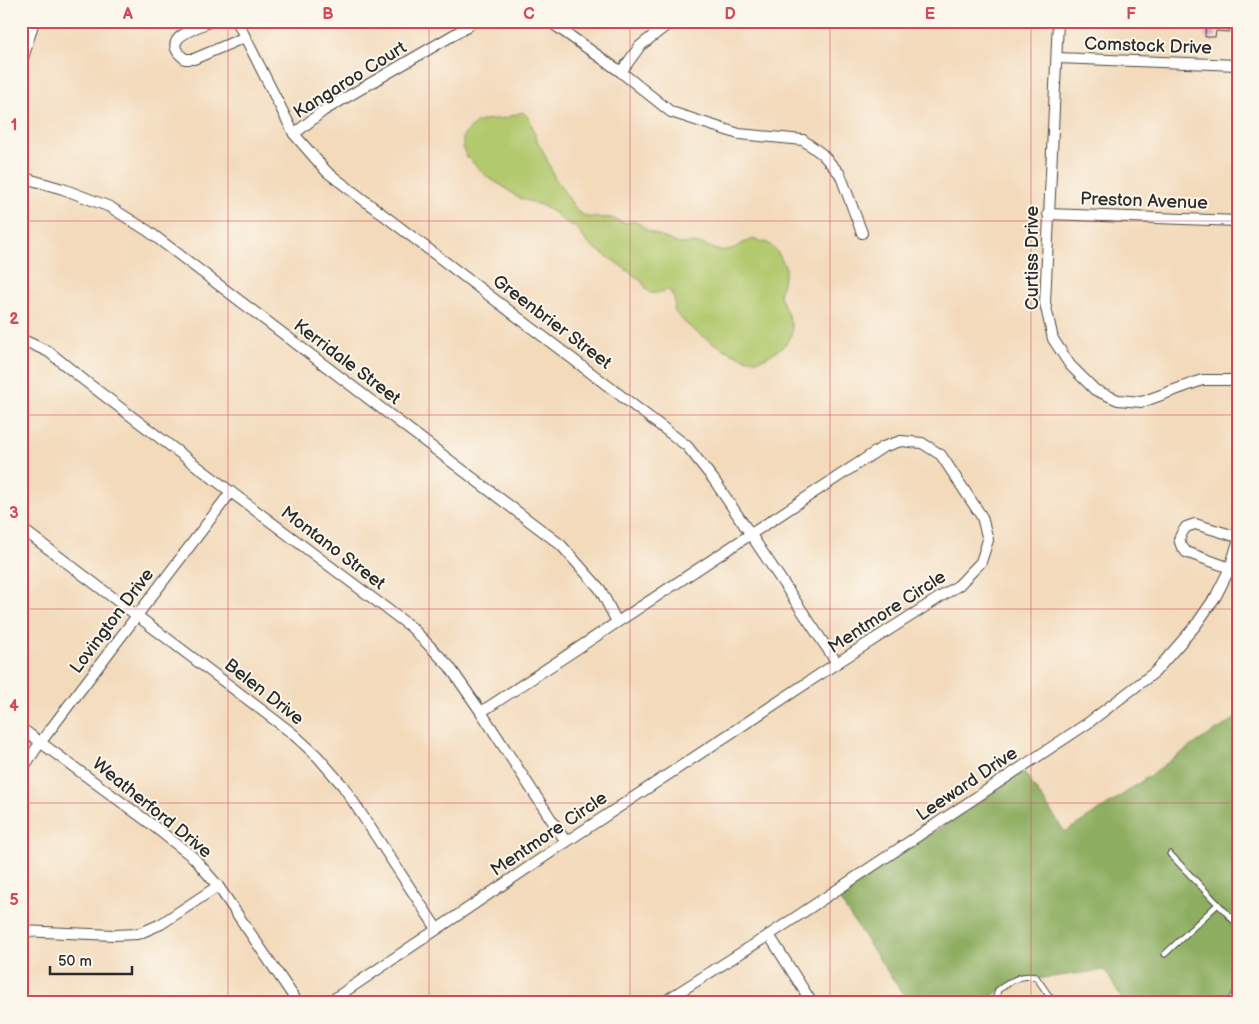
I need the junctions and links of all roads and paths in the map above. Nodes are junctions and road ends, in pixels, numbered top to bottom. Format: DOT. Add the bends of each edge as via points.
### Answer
graph roads {
  1 [pos="34,21"];
  2 [pos="211,21"];
  3 [pos="237,21"];
  4 [pos="474,21"];
  5 [pos="548,21"];
  6 [pos="672,21"];
  7 [pos="1058,21"];
  8 [pos="245,37"];
  9 [pos="1057,58"];
  10 [pos="21,65"];
  11 [pos="1238,65"];
  12 [pos="622,72"];
  13 [pos="294,134"];
  14 [pos="21,177"];
  15 [pos="1048,214"];
  16 [pos="1238,221"];
  17 [pos="862,233"];
  18 [pos="21,339"];
  19 [pos="1238,380"];
  20 [pos="230,492"];
  21 [pos="21,528"];
  22 [pos="749,535"];
  23 [pos="1238,536"];
  24 [pos="1238,542"];
  25 [pos="1230,568"];
  26 [pos="137,615"];
  27 [pos="617,622"];
  28 [pos="837,663"];
  29 [pos="481,712"];
  30 [pos="21,728"];
  31 [pos="40,743"];
  32 [pos="21,771"];
  33 [pos="566,842"];
  34 [pos="1170,854"];
  35 [pos="218,886"];
  36 [pos="1218,904"];
  37 [pos="1238,925"];
  38 [pos="437,929"];
  39 [pos="21,931"];
  40 [pos="769,934"];
  41 [pos="1164,954"];
  42 [pos="1238,996"];
  43 [pos="298,1003"];
  44 [pos="328,1003"];
  45 [pos="662,1003"];
  46 [pos="812,1003"];
  47 [pos="996,1003"];
  48 [pos="1054,1003"];
  49 [pos="1232,1003"];
  1 -- 10 [label="street"];
  2 -- 8 [label="street" via="180,35 175,42 178,54 185,59 194,58"];
  3 -- 8 [label="street, Greenbrier Street"];
  4 -- 13 [label="street, Kangaroo Court" via="323,111"];
  5 -- 12 [label="street"];
  6 -- 12 [label="street" via="640,46"];
  7 -- 9 [label="street, Curtiss Drive"];
  8 -- 13 [label="street, Greenbrier Street"];
  9 -- 11 [label="street, Comstock Drive"];
  9 -- 15 [label="street, Curtiss Drive"];
  12 -- 17 [label="street" via="671,112 738,134 803,140 822,154 840,174"];
  13 -- 22 [label="street, Greenbrier Street" via="327,172 687,446 714,480"];
  14 -- 27 [label="street, Kerridale Street" via="110,207 148,231 560,545 600,589"];
  15 -- 16 [label="street, Preston Avenue"];
  15 -- 19 [label="street, Curtiss Drive" via="1045,304 1053,339 1070,365 1095,390 1118,400 1142,402 1202,380"];
  18 -- 20 [label="street, Montano Street" via="49,352"];
  20 -- 26 [label="street, Lovington Drive"];
  20 -- 29 [label="street, Montano Street" via="411,627 449,666"];
  21 -- 26 [label="street, Belen Drive"];
  22 -- 27 [label="street, Mentmore Circle"];
  22 -- 28 [label="street, Greenbrier Street"];
  22 -- 28 [label="street, Mentmore Circle" via="883,447 901,441 922,443 942,455 982,517 988,540 980,562 960,586"];
  23 -- 25 [label="street" via="1195,524 1186,527 1179,539 1186,552"];
  24 -- 25 [label="street, Leeward Drive"];
  25 -- 40 [label="street, Leeward Drive" via="1196,625 1155,672 1088,723"];
  26 -- 31 [label="street, Lovington Drive"];
  26 -- 38 [label="street, Belen Drive" via="292,733 317,756 343,786"];
  27 -- 29 [label="street, Mentmore Circle"];
  28 -- 33 [label="street, Mentmore Circle"];
  29 -- 33 [label="street, Montano Street"];
  30 -- 31 [label="street, Weatherford Drive"];
  31 -- 32 [label="street, Lovington Drive"];
  31 -- 35 [label="street, Weatherford Drive" via="194,858"];
  33 -- 38 [label="street, Mentmore Circle"];
  34 -- 36 [label="lane"];
  35 -- 39 [label="street" via="161,924 138,934"];
  35 -- 43 [label="street, Weatherford Drive"];
  36 -- 37 [label="lane"];
  36 -- 41 [label="lane"];
  38 -- 44 [label="street, Mentmore Circle"];
  40 -- 45 [label="street, Leeward Drive"];
  40 -- 46 [label="street"];
  42 -- 49 [label="street"];
  47 -- 48 [label="lane" via="998,990 1026,975 1036,977"];
}
